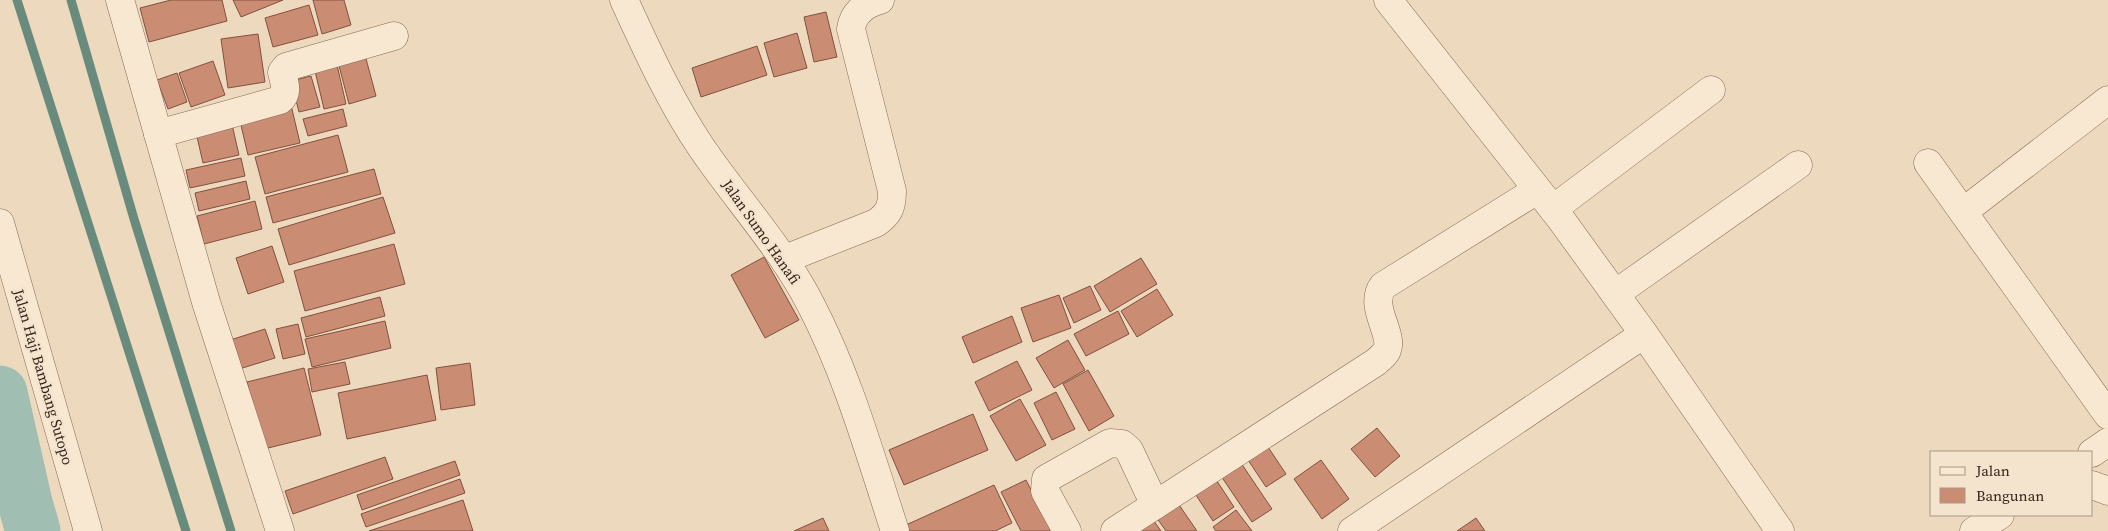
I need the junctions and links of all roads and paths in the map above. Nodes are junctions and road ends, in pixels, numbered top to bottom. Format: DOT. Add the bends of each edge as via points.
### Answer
graph roads {
  1 [pos="120,0"];
  2 [pos="624,0"];
  3 [pos="880,0"];
  4 [pos="1388,0"];
  5 [pos="394,36"];
  6 [pos="1711,90"];
  7 [pos="2108,100"];
  8 [pos="158,134"];
  9 [pos="1928,164"];
  10 [pos="1798,165"];
  11 [pos="1545,200"];
  12 [pos="1963,212"];
  13 [pos="0,222"];
  14 [pos="785,259"];
  15 [pos="1615,294"];
  16 [pos="1644,334"];
  17 [pos="2108,416"];
  18 [pos="2108,442"];
  19 [pos="2093,453"];
  20 [pos="2093,485"];
  21 [pos="2108,491"];
  22 [pos="1156,505"];
  23 [pos="1998,516"];
  24 [pos="88,531"];
  25 [pos="280,531"];
  26 [pos="895,531"];
  27 [pos="1067,531"];
  28 [pos="1116,531"];
  29 [pos="1352,531"];
  30 [pos="1780,531"];
  31 [pos="1974,531"];
  1 -- 8 [label="street"];
  2 -- 14 [label="street, Jalan Sumo Hanafi" via="658,73 700,145"];
  3 -- 14 [label="street" via="864,6 852,22 851,29 892,192 890,208 876,223"];
  4 -- 11 [label="street"];
  5 -- 8 [label="street" via="286,67 282,72 285,91 280,100"];
  6 -- 11 [label="street"];
  7 -- 12 [label="street"];
  8 -- 25 [label="street" via="206,302"];
  9 -- 12 [label="street"];
  10 -- 15 [label="street"];
  11 -- 15 [label="street"];
  11 -- 22 [label="street" via="1383,286 1378,300 1388,347 1384,355"];
  12 -- 17 [label="street"];
  13 -- 24 [label="street, Jalan Haji Bambang Sutopo"];
  14 -- 26 [label="street, Jalan Sumo Hanafi" via="840,367"];
  15 -- 16 [label="street"];
  16 -- 29 [label="street"];
  16 -- 30 [label="street"];
  18 -- 19 [label="street"];
  20 -- 21 [label="street"];
  22 -- 27 [label="street" via="1129,450 1122,444 1110,443 1046,479 1045,490"];
  22 -- 28 [label="street"];
  23 -- 31 [label="street"];
}
